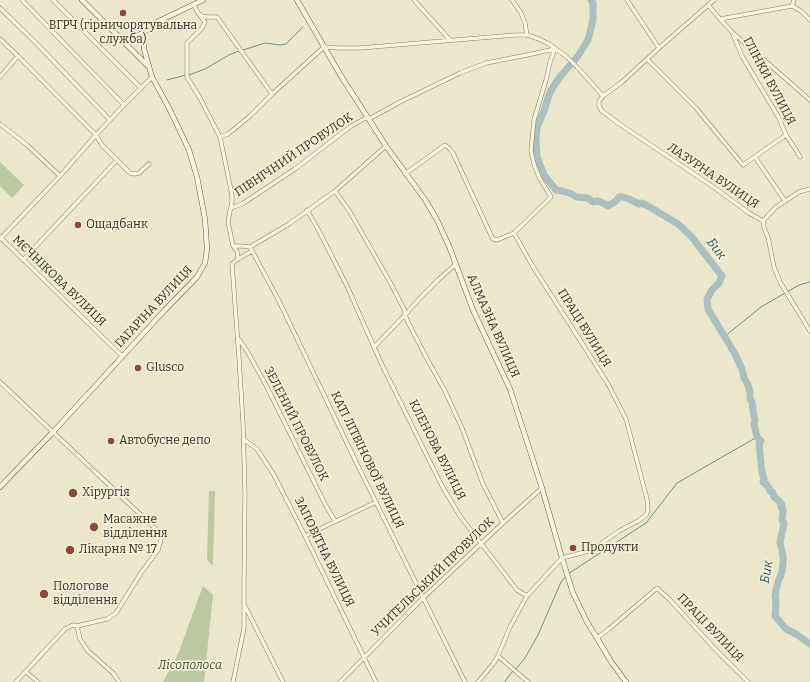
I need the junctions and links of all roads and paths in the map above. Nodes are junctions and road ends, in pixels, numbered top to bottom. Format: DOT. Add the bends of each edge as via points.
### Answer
graph roads {
  1 [pos="22,0"];
  2 [pos="53,0"];
  3 [pos="82,0"];
  4 [pos="203,0"];
  5 [pos="297,0"];
  6 [pos="414,0"];
  7 [pos="512,0"];
  8 [pos="626,0"];
  9 [pos="714,0"];
  10 [pos="794,0"];
  11 [pos="194,5"];
  12 [pos="708,5"];
  13 [pos="792,6"];
  14 [pos="0,8"];
  15 [pos="198,13"];
  16 [pos="720,19"];
  17 [pos="810,20"];
  18 [pos="732,32"];
  19 [pos="143,33"];
  20 [pos="527,35"];
  21 [pos="120,38"];
  22 [pos="0,39"];
  23 [pos="450,40"];
  24 [pos="324,47"];
  25 [pos="659,48"];
  26 [pos="555,49"];
  27 [pos="18,56"];
  28 [pos="647,59"];
  29 [pos="148,66"];
  30 [pos="0,77"];
  31 [pos="152,77"];
  32 [pos="141,88"];
  33 [pos="272,94"];
  34 [pos="603,96"];
  35 [pos="810,100"];
  36 [pos="124,105"];
  37 [pos="368,118"];
  38 [pos="110,120"];
  39 [pos="0,124"];
  40 [pos="96,135"];
  41 [pos="786,135"];
  42 [pos="220,137"];
  43 [pos="386,146"];
  44 [pos="756,157"];
  45 [pos="800,158"];
  46 [pos="117,160"];
  47 [pos="149,164"];
  48 [pos="405,174"];
  49 [pos="60,176"];
  50 [pos="810,189"];
  51 [pos="335,191"];
  52 [pos="785,201"];
  53 [pos="231,208"];
  54 [pos="307,210"];
  55 [pos="763,221"];
  56 [pos="514,233"];
  57 [pos="0,238"];
  58 [pos="233,246"];
  59 [pos="251,249"];
  60 [pos="238,259"];
  61 [pos="23,260"];
  62 [pos="456,265"];
  63 [pos="405,315"];
  64 [pos="810,331"];
  65 [pos="237,337"];
  66 [pos="374,346"];
  67 [pos="122,356"];
  68 [pos="0,382"];
  69 [pos="53,432"];
  70 [pos="243,439"];
  71 [pos="0,487"];
  72 [pos="542,488"];
  73 [pos="376,502"];
  74 [pos="335,522"];
  75 [pos="503,523"];
  76 [pos="305,536"];
  77 [pos="482,543"];
  78 [pos="562,558"];
  79 [pos="527,596"];
  80 [pos="423,598"];
  81 [pos="244,604"];
  82 [pos="77,626"];
  83 [pos="597,638"];
  84 [pos="498,656"];
  85 [pos="365,658"];
  86 [pos="26,672"];
  87 [pos="16,682"];
  88 [pos="38,682"];
  89 [pos="119,682"];
  90 [pos="232,682"];
  91 [pos="283,682"];
  92 [pos="340,682"];
  93 [pos="376,682"];
  94 [pos="464,682"];
  95 [pos="478,682"];
  96 [pos="528,682"];
  97 [pos="626,682"];
  98 [pos="748,682"];
  1 -- 36 [label="street"];
  2 -- 32 [label="street"];
  3 -- 21 [label="main road"];
  4 -- 11 [label="main road"];
  5 -- 24 [label="main road, АЛМАЗНА ВУЛИЦЯ"];
  6 -- 23 [label="street"];
  7 -- 20 [label="street" via="521,13"];
  8 -- 25 [label="street"];
  9 -- 12 [label="street"];
  10 -- 13 [label="street"];
  11 -- 15 [label="street"];
  11 -- 19 [label="main road" via="155,23"];
  12 -- 16 [label="street"];
  12 -- 25 [label="street"];
  13 -- 16 [label="street"];
  13 -- 17 [label="street"];
  14 -- 38 [label="street"];
  15 -- 33 [label="street" via="202,16 217,17"];
  15 -- 42 [label="street" via="205,22 188,43 187,77"];
  16 -- 18 [label="street"];
  18 -- 35 [label="street"];
  18 -- 41 [label="street, ГЛІНКИ ВУЛИЦЯ" via="742,56 779,118"];
  19 -- 21 [label="main road" via="131,38"];
  19 -- 29 [label="main road, ГАГАРІНА ВУЛИЦЯ"];
  20 -- 23 [label="street"];
  20 -- 26 [label="street"];
  21 -- 29 [label="main road"];
  22 -- 27 [label="street"];
  23 -- 24 [label="street" via="360,48"];
  24 -- 33 [label="street"];
  24 -- 37 [label="main road, АЛМАЗНА ВУЛИЦЯ"];
  25 -- 28 [label="street"];
  26 -- 34 [label="street" via="579,69"];
  26 -- 37 [label="street, ПІВНІЧНИЙ ПРОВУЛОК" via="486,63"];
  26 -- 56 [label="street" via="534,120 531,151 539,177 551,196"];
  27 -- 30 [label="street"];
  27 -- 40 [label="street"];
  28 -- 34 [label="street"];
  28 -- 44 [label="street, ГЛІНКИ ВУЛИЦЯ" via="696,108 743,165"];
  29 -- 31 [label="main road, ГАГАРІНА ВУЛИЦЯ"];
  31 -- 32 [label="street"];
  31 -- 67 [label="main road, ГАГАРІНА ВУЛИЦЯ" via="189,150 205,219 207,249 205,263 197,277"];
  32 -- 36 [label="street"];
  33 -- 42 [label="street" via="250,117"];
  34 -- 55 [label="street, ЛАЗУРНА ВУЛИЦЯ" via="599,101 602,111"];
  36 -- 38 [label="street"];
  37 -- 43 [label="main road, АЛМАЗНА ВУЛИЦЯ"];
  37 -- 53 [label="street, ПІВНІЧНИЙ ПРОВУЛОК" via="351,126 295,169 242,204"];
  38 -- 40 [label="street"];
  39 -- 49 [label="street"];
  40 -- 46 [label="street"];
  40 -- 49 [label="street"];
  41 -- 44 [label="street, ГЛІНКИ ВУЛИЦЯ"];
  41 -- 45 [label="street"];
  42 -- 53 [label="street" via="232,195"];
  43 -- 48 [label="main road, АЛМАЗНА ВУЛИЦЯ"];
  43 -- 51 [label="street"];
  44 -- 52 [label="street"];
  46 -- 47 [label="street" via="134,174"];
  46 -- 61 [label="street"];
  48 -- 56 [label="street" via="445,146 453,153 493,239 497,240"];
  48 -- 62 [label="main road, АЛМАЗНА ВУЛИЦЯ" via="437,220"];
  49 -- 57 [label="street"];
  50 -- 52 [label="street" via="799,192"];
  51 -- 54 [label="street"];
  51 -- 63 [label="street" via="390,282"];
  52 -- 55 [label="street"];
  53 -- 58 [label="street" via="228,222"];
  54 -- 59 [label="street"];
  54 -- 66 [label="street, КЛЕНОВА ВУЛИЦЯ" via="348,288"];
  55 -- 64 [label="street, ЛАЗУРНА ВУЛИЦЯ" via="780,282"];
  56 -- 78 [label="street, ПРАЦІ ВУЛИЦЯ" via="617,401 626,419 647,499 648,511 643,518 618,531 598,546"];
  57 -- 61 [label="street, МЄЧНІКОВА ВУЛИЦЯ"];
  58 -- 59 [label="street"];
  58 -- 60 [label="street"];
  59 -- 60 [label="street"];
  59 -- 73 [label="street, КАТІ ЛІТВІНОВОЇ ВУЛИЦЯ" via="280,301"];
  60 -- 65 [label="street" via="232,264"];
  61 -- 67 [label="street, МЄЧНІКОВА ВУЛИЦЯ"];
  62 -- 63 [label="street"];
  62 -- 72 [label="main road, АЛМАЗНА ВУЛИЦЯ" via="473,310 510,389"];
  63 -- 66 [label="street"];
  63 -- 75 [label="street" via="444,389 483,484"];
  65 -- 70 [label="street"];
  65 -- 74 [label="street, ЗЕЛЕНИЙ ПРОВУЛОК" via="281,413"];
  66 -- 77 [label="street, КЛЕНОВА ВУЛИЦЯ" via="442,486 460,516"];
  67 -- 69 [label="main road, ГАГАРІНА ВУЛИЦЯ"];
  68 -- 69 [label="street"];
  69 -- 71 [label="main road, ГАГАРІНА ВУЛИЦЯ"];
  69 -- 82 [label="street" via="162,534 158,550 116,613 107,619"];
  70 -- 76 [label="street, ЗАПОВІТНА ВУЛИЦЯ" via="257,449 274,474"];
  70 -- 81 [label="street"];
  72 -- 75 [label="street, УЧИТЕЛЬСЬКИЙ ПРОВУЛОК"];
  72 -- 78 [label="main road, АЛМАЗНА ВУЛИЦЯ"];
  73 -- 74 [label="street"];
  73 -- 80 [label="street, КАТІ ЛІТВІНОВОЇ ВУЛИЦЯ"];
  74 -- 76 [label="street"];
  75 -- 77 [label="street, УЧИТЕЛЬСЬКИЙ ПРОВУЛОК"];
  76 -- 85 [label="street, ЗАПОВІТНА ВУЛИЦЯ"];
  77 -- 79 [label="street, КЛЕНОВА ВУЛИЦЯ" via="517,590"];
  77 -- 80 [label="street, УЧИТЕЛЬСЬКИЙ ПРОВУЛОК"];
  78 -- 79 [label="street"];
  78 -- 83 [label="main road, АЛМАЗНА ВУЛИЦЯ" via="573,593"];
  79 -- 84 [label="street"];
  80 -- 85 [label="street, УЧИТЕЛЬСЬКИЙ ПРОВУЛОК"];
  80 -- 94 [label="street, КАТІ ЛІТВІНОВОЇ ВУЛИЦЯ"];
  81 -- 90 [label="street" via="244,628"];
  81 -- 91 [label="street"];
  82 -- 86 [label="street" via="72,625 65,629"];
  82 -- 89 [label="street" via="80,639 88,651 113,673"];
  83 -- 97 [label="main road, АЛМАЗНА ВУЛИЦЯ"];
  83 -- 98 [label="street, ПРАЦІ ВУЛИЦЯ" via="657,588"];
  84 -- 95 [label="street"];
  84 -- 96 [label="street"];
  85 -- 92 [label="street, УЧИТЕЛЬСЬКИЙ ПРОВУЛОК"];
  85 -- 93 [label="street, ЗАПОВІТНА ВУЛИЦЯ"];
  86 -- 87 [label="street"];
  86 -- 88 [label="street"];
}
